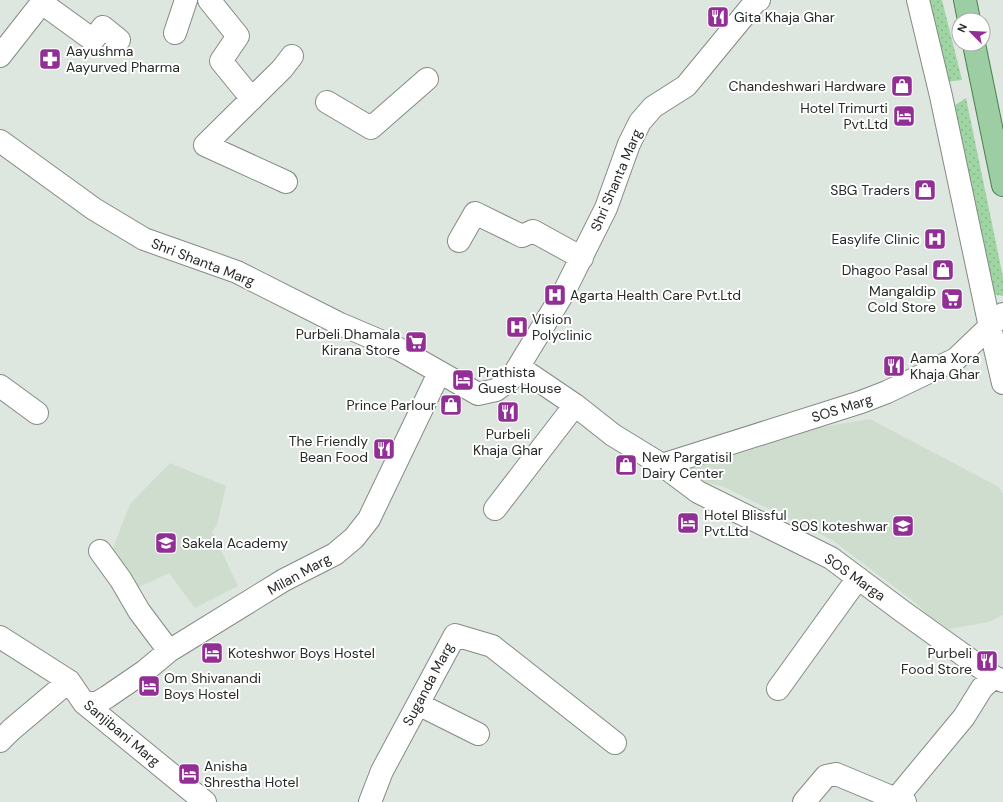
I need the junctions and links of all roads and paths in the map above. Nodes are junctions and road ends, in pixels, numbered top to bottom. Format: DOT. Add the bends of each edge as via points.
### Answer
graph roads {
  1 [pos="186,0"];
  2 [pos="209,0"];
  3 [pos="756,0"];
  4 [pos="918,0"];
  5 [pos="965,0"];
  6 [pos="43,1"];
  7 [pos="967,12"];
  8 [pos="175,33"];
  9 [pos="119,40"];
  10 [pos="976,52"];
  11 [pos="0,56"];
  12 [pos="292,56"];
  13 [pos="427,79"];
  14 [pos="252,99"];
  15 [pos="327,102"];
  16 [pos="0,141"];
  17 [pos="286,182"];
  18 [pos="1003,185"];
  19 [pos="459,241"];
  20 [pos="582,258"];
  21 [pos="996,320"];
  22 [pos="519,367"];
  23 [pos="439,373"];
  24 [pos="1003,383"];
  25 [pos="0,386"];
  26 [pos="575,405"];
  27 [pos="37,413"];
  28 [pos="662,465"];
  29 [pos="495,509"];
  30 [pos="100,551"];
  31 [pos="858,578"];
  32 [pos="0,637"];
  33 [pos="170,652"];
  34 [pos="998,679"];
  35 [pos="69,681"];
  36 [pos="778,689"];
  37 [pos="84,703"];
  38 [pos="418,704"];
  39 [pos="478,734"];
  40 [pos="0,741"];
  41 [pos="615,743"];
  42 [pos="901,800"];
  43 [pos="205,802"];
  44 [pos="370,802"];
  45 [pos="804,802"];
  1 -- 8 [label="street"];
  2 -- 14 [label="street" via="238,36 221,61"];
  3 -- 20 [label="street, Shri Shanta Marg" via="686,86 653,107 640,122 629,144 606,208"];
  4 -- 21 [label="street"];
  5 -- 7 [label="main road"];
  6 -- 9 [label="street" via="93,40 103,27"];
  6 -- 11 [label="street"];
  10 -- 18 [label="main road"];
  12 -- 14 [label="street"];
  13 -- 15 [label="street" via="370,128"];
  14 -- 17 [label="street" via="205,145"];
  16 -- 23 [label="street, Shri Shanta Marg" via="94,209 144,239 237,272 340,324 399,349"];
  19 -- 20 [label="street" via="475,212 522,236 532,231"];
  20 -- 22 [label="street, Shri Shanta Marg"];
  21 -- 24 [label="street"];
  21 -- 28 [label="street, SOS Marg" via="956,359 887,392"];
  22 -- 23 [label="street, Shri Shanta Marg" via="511,379 496,390 478,394"];
  22 -- 26 [label="street, SOS Marga"];
  23 -- 33 [label="street, Milan Marg" via="369,519 354,538 335,554 284,580"];
  25 -- 27 [label="street"];
  26 -- 28 [label="street, SOS Marga" via="613,435"];
  26 -- 29 [label="street"];
  28 -- 31 [label="street, SOS Marga" via="698,492 831,558"];
  30 -- 33 [label="street" via="139,611"];
  31 -- 34 [label="street, SOS Marga"];
  31 -- 36 [label="street"];
  32 -- 35 [label="street, Sanjibani Marg"];
  33 -- 37 [label="street, Milan Marg" via="97,703"];
  34 -- 42 [label="street" via="982,688 964,717"];
  35 -- 37 [label="street, Sanjibani Marg"];
  35 -- 40 [label="street"];
  37 -- 43 [label="street, Sanjibani Marg"];
  38 -- 39 [label="street"];
  38 -- 41 [label="street, Suganda Marg" via="455,635 492,646"];
  38 -- 44 [label="street, Suganda Marg" via="382,771"];
  42 -- 45 [label="street" via="836,774 826,776"];
}
